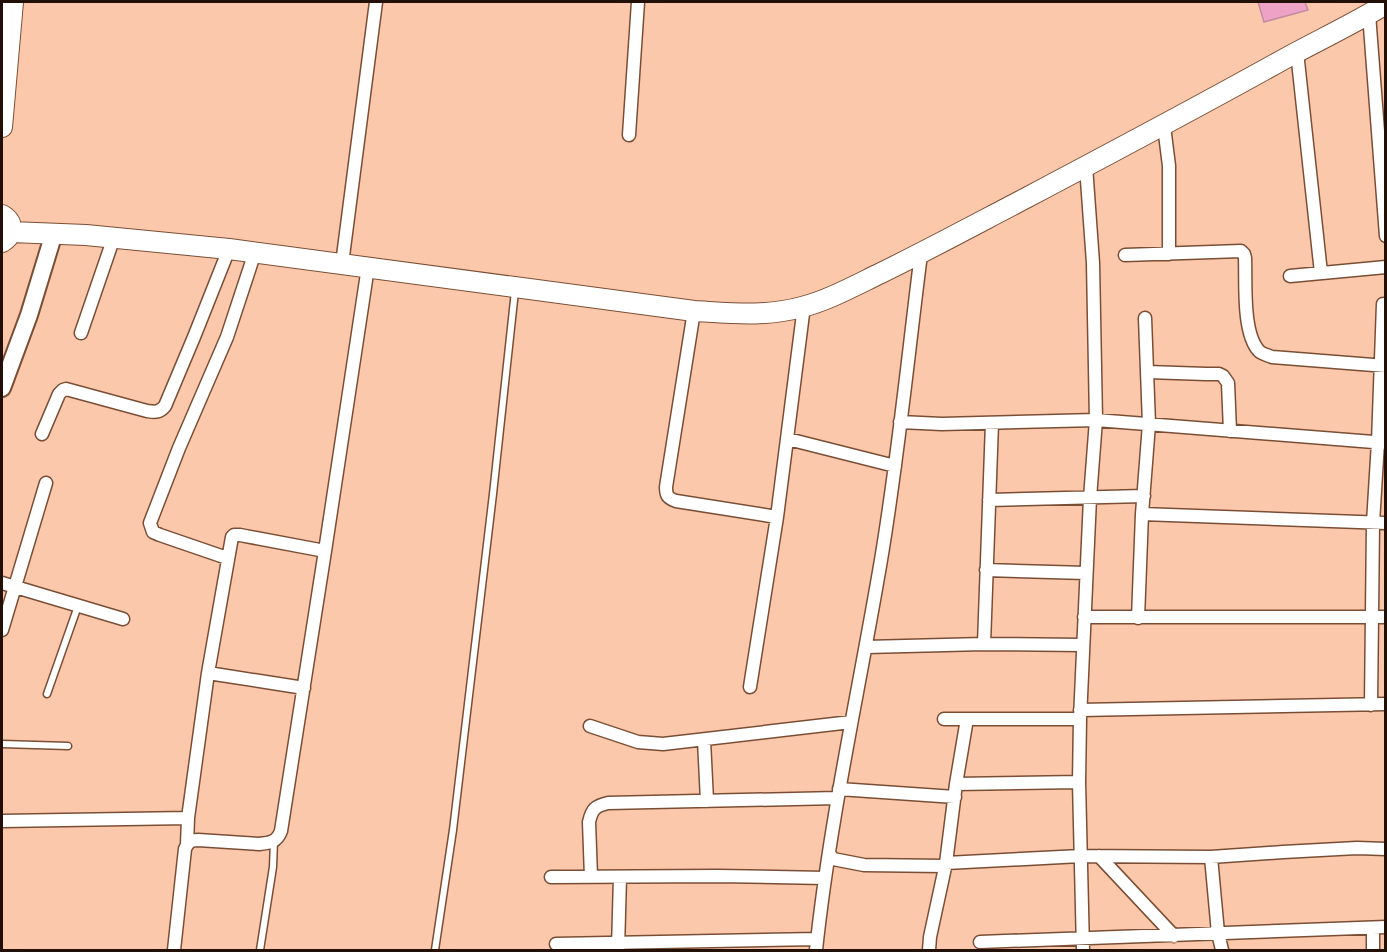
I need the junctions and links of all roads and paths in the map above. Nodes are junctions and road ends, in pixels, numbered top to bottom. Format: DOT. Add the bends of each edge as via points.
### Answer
graph roads {
  1 [pos="13,2"];
  2 [pos="376,2"];
  3 [pos="638,2"];
  4 [pos="1377,9"];
  5 [pos="1297,52"];
  6 [pos="1164,126"];
  7 [pos="2,127"];
  8 [pos="629,135"];
  9 [pos="1086,166"];
  10 [pos="5,230"];
  11 [pos="54,233"];
  12 [pos="1386,236"];
  13 [pos="114,237"];
  14 [pos="229,249"];
  15 [pos="255,252"];
  16 [pos="921,254"];
  17 [pos="1169,254"];
  18 [pos="1125,255"];
  19 [pos="342,264"];
  20 [pos="368,267"];
  21 [pos="1386,267"];
  22 [pos="1321,273"];
  23 [pos="1290,276"];
  24 [pos="515,287"];
  25 [pos="1383,304"];
  26 [pos="804,306"];
  27 [pos="694,311"];
  28 [pos="1145,318"];
  29 [pos="81,333"];
  30 [pos="1383,366"];
  31 [pos="1148,372"];
  32 [pos="2,388"];
  33 [pos="1096,420"];
  34 [pos="900,422"];
  35 [pos="992,423"];
  36 [pos="1149,424"];
  37 [pos="1230,430"];
  38 [pos="42,434"];
  39 [pos="788,439"];
  40 [pos="1382,442"];
  41 [pos="895,466"];
  42 [pos="46,483"];
  43 [pos="1144,496"];
  44 [pos="1090,498"];
  45 [pos="989,500"];
  46 [pos="1142,514"];
  47 [pos="777,517"];
  48 [pos="1379,523"];
  49 [pos="325,551"];
  50 [pos="227,558"];
  51 [pos="986,570"];
  52 [pos="1086,573"];
  53 [pos="2,583"];
  54 [pos="15,586"];
  55 [pos="78,605"];
  56 [pos="1372,617"];
  57 [pos="1386,617"];
  58 [pos="1084,618"];
  59 [pos="1138,618"];
  60 [pos="123,619"];
  61 [pos="2,630"];
  62 [pos="984,644"];
  63 [pos="1082,645"];
  64 [pos="866,647"];
  65 [pos="208,673"];
  66 [pos="750,687"];
  67 [pos="304,688"];
  68 [pos="47,694"];
  69 [pos="1386,704"];
  70 [pos="1371,705"];
  71 [pos="1080,714"];
  72 [pos="944,719"];
  73 [pos="967,719"];
  74 [pos="851,722"];
  75 [pos="590,726"];
  76 [pos="704,740"];
  77 [pos="2,744"];
  78 [pos="68,746"];
  79 [pos="1079,782"];
  80 [pos="956,790"];
  81 [pos="838,793"];
  82 [pos="707,801"];
  83 [pos="188,818"];
  84 [pos="2,821"];
  85 [pos="274,841"];
  86 [pos="187,845"];
  87 [pos="1386,849"];
  88 [pos="829,853"];
  89 [pos="1081,856"];
  90 [pos="1099,856"];
  91 [pos="1212,857"];
  92 [pos="946,863"];
  93 [pos="620,876"];
  94 [pos="551,877"];
  95 [pos="591,877"];
  96 [pos="825,878"];
  97 [pos="1379,928"];
  98 [pos="1218,933"];
  99 [pos="1142,936"];
  100 [pos="1174,936"];
  101 [pos="980,942"];
  102 [pos="556,944"];
  103 [pos="1083,944"];
  104 [pos="761,945"];
  105 [pos="816,945"];
  106 [pos="618,947"];
  107 [pos="174,951"];
  108 [pos="260,951"];
  109 [pos="435,951"];
  110 [pos="929,951"];
  111 [pos="1143,951"];
  112 [pos="1222,951"];
  113 [pos="1373,951"];
  1 -- 7 [label="main road"];
  2 -- 19 [label="street"];
  3 -- 8 [label="street"];
  4 -- 5 [label="main road"];
  4 -- 12 [label="street"];
  5 -- 6 [label="main road"];
  5 -- 22 [label="street"];
  6 -- 9 [label="main road"];
  6 -- 17 [label="street" via="1169,166"];
  9 -- 16 [label="main road"];
  9 -- 33 [label="street" via="1093,263"];
  10 -- 11 [label="main road"];
  11 -- 13 [label="main road"];
  11 -- 32 [label="street"];
  13 -- 14 [label="main road"];
  13 -- 29 [label="street"];
  14 -- 15 [label="main road"];
  14 -- 38 [label="street" via="162,410 147,411 66,389 59,394"];
  15 -- 19 [label="main road"];
  15 -- 50 [label="street" via="227,337 150,523 153,532"];
  16 -- 26 [label="main road"];
  16 -- 34 [label="street"];
  17 -- 18 [label="street"];
  17 -- 30 [label="street" via="1243,253 1250,329 1256,346 1264,354"];
  19 -- 20 [label="main road"];
  20 -- 24 [label="main road"];
  20 -- 49 [label="street"];
  21 -- 22 [label="street"];
  22 -- 23 [label="street"];
  24 -- 27 [label="main road"];
  24 -- 109 [label="lane" via="453,830"];
  25 -- 30 [label="street"];
  26 -- 27 [label="main road" via="777,313"];
  26 -- 39 [label="street"];
  27 -- 47 [label="street" via="666,494 676,501"];
  28 -- 31 [label="street"];
  30 -- 40 [label="street"];
  31 -- 36 [label="street"];
  31 -- 37 [label="street" via="1219,374 1226,378"];
  33 -- 35 [label="street"];
  33 -- 36 [label="street"];
  33 -- 44 [label="street"];
  34 -- 35 [label="street"];
  34 -- 41 [label="street"];
  35 -- 45 [label="street"];
  36 -- 37 [label="street"];
  36 -- 43 [label="street"];
  37 -- 40 [label="street"];
  39 -- 41 [label="street"];
  39 -- 47 [label="street"];
  40 -- 48 [label="street"];
  41 -- 64 [label="street"];
  42 -- 54 [label="street"];
  43 -- 44 [label="street"];
  43 -- 46 [label="street"];
  44 -- 45 [label="street"];
  44 -- 52 [label="street"];
  45 -- 51 [label="street"];
  46 -- 48 [label="street"];
  46 -- 59 [label="street"];
  47 -- 66 [label="street"];
  48 -- 56 [label="street"];
  49 -- 50 [label="street" via="237,534 230,540"];
  49 -- 67 [label="street"];
  50 -- 65 [label="street"];
  51 -- 52 [label="street"];
  51 -- 62 [label="street"];
  52 -- 58 [label="street"];
  53 -- 54 [label="street"];
  54 -- 55 [label="street"];
  54 -- 61 [label="street"];
  55 -- 60 [label="street"];
  55 -- 68 [label="lane"];
  56 -- 57 [label="street"];
  56 -- 59 [label="street"];
  56 -- 70 [label="street"];
  58 -- 59 [label="street"];
  58 -- 63 [label="street"];
  62 -- 63 [label="street"];
  62 -- 64 [label="street"];
  63 -- 71 [label="street"];
  64 -- 74 [label="street"];
  65 -- 67 [label="street"];
  65 -- 83 [label="street"];
  67 -- 85 [label="street" via="281,831"];
  69 -- 70 [label="street"];
  70 -- 71 [label="street"];
  71 -- 73 [label="street"];
  71 -- 79 [label="street"];
  72 -- 73 [label="street"];
  73 -- 80 [label="street"];
  74 -- 76 [label="street"];
  74 -- 81 [label="street"];
  75 -- 76 [label="street" via="650,744"];
  76 -- 82 [label="street"];
  77 -- 78 [label="lane"];
  79 -- 80 [label="street"];
  79 -- 89 [label="street"];
  80 -- 81 [label="street"];
  80 -- 92 [label="street"];
  81 -- 82 [label="street"];
  81 -- 88 [label="street"];
  82 -- 95 [label="street" via="608,803 595,808 589,822"];
  83 -- 84 [label="street"];
  83 -- 86 [label="street"];
  85 -- 86 [label="street" via="259,844 192,840"];
  85 -- 108 [label="lane"];
  86 -- 107 [label="street"];
  87 -- 91 [label="street"];
  88 -- 92 [label="street" via="833,859 864,865"];
  88 -- 96 [label="street"];
  89 -- 90 [label="street"];
  89 -- 92 [label="street"];
  89 -- 103 [label="street"];
  90 -- 91 [label="street"];
  90 -- 100 [label="street"];
  91 -- 98 [label="street"];
  92 -- 110 [label="street"];
  93 -- 95 [label="street"];
  93 -- 96 [label="street"];
  93 -- 106 [label="street"];
  94 -- 95 [label="street"];
  96 -- 105 [label="street"];
  97 -- 98 [label="street"];
  97 -- 113 [label="street"];
  98 -- 100 [label="street"];
  98 -- 112 [label="street"];
  99 -- 100 [label="street"];
  99 -- 103 [label="street"];
  99 -- 111 [label="street"];
  101 -- 103 [label="street"];
  102 -- 106 [label="street"];
  104 -- 105 [label="street"];
  104 -- 106 [label="street"];
}
